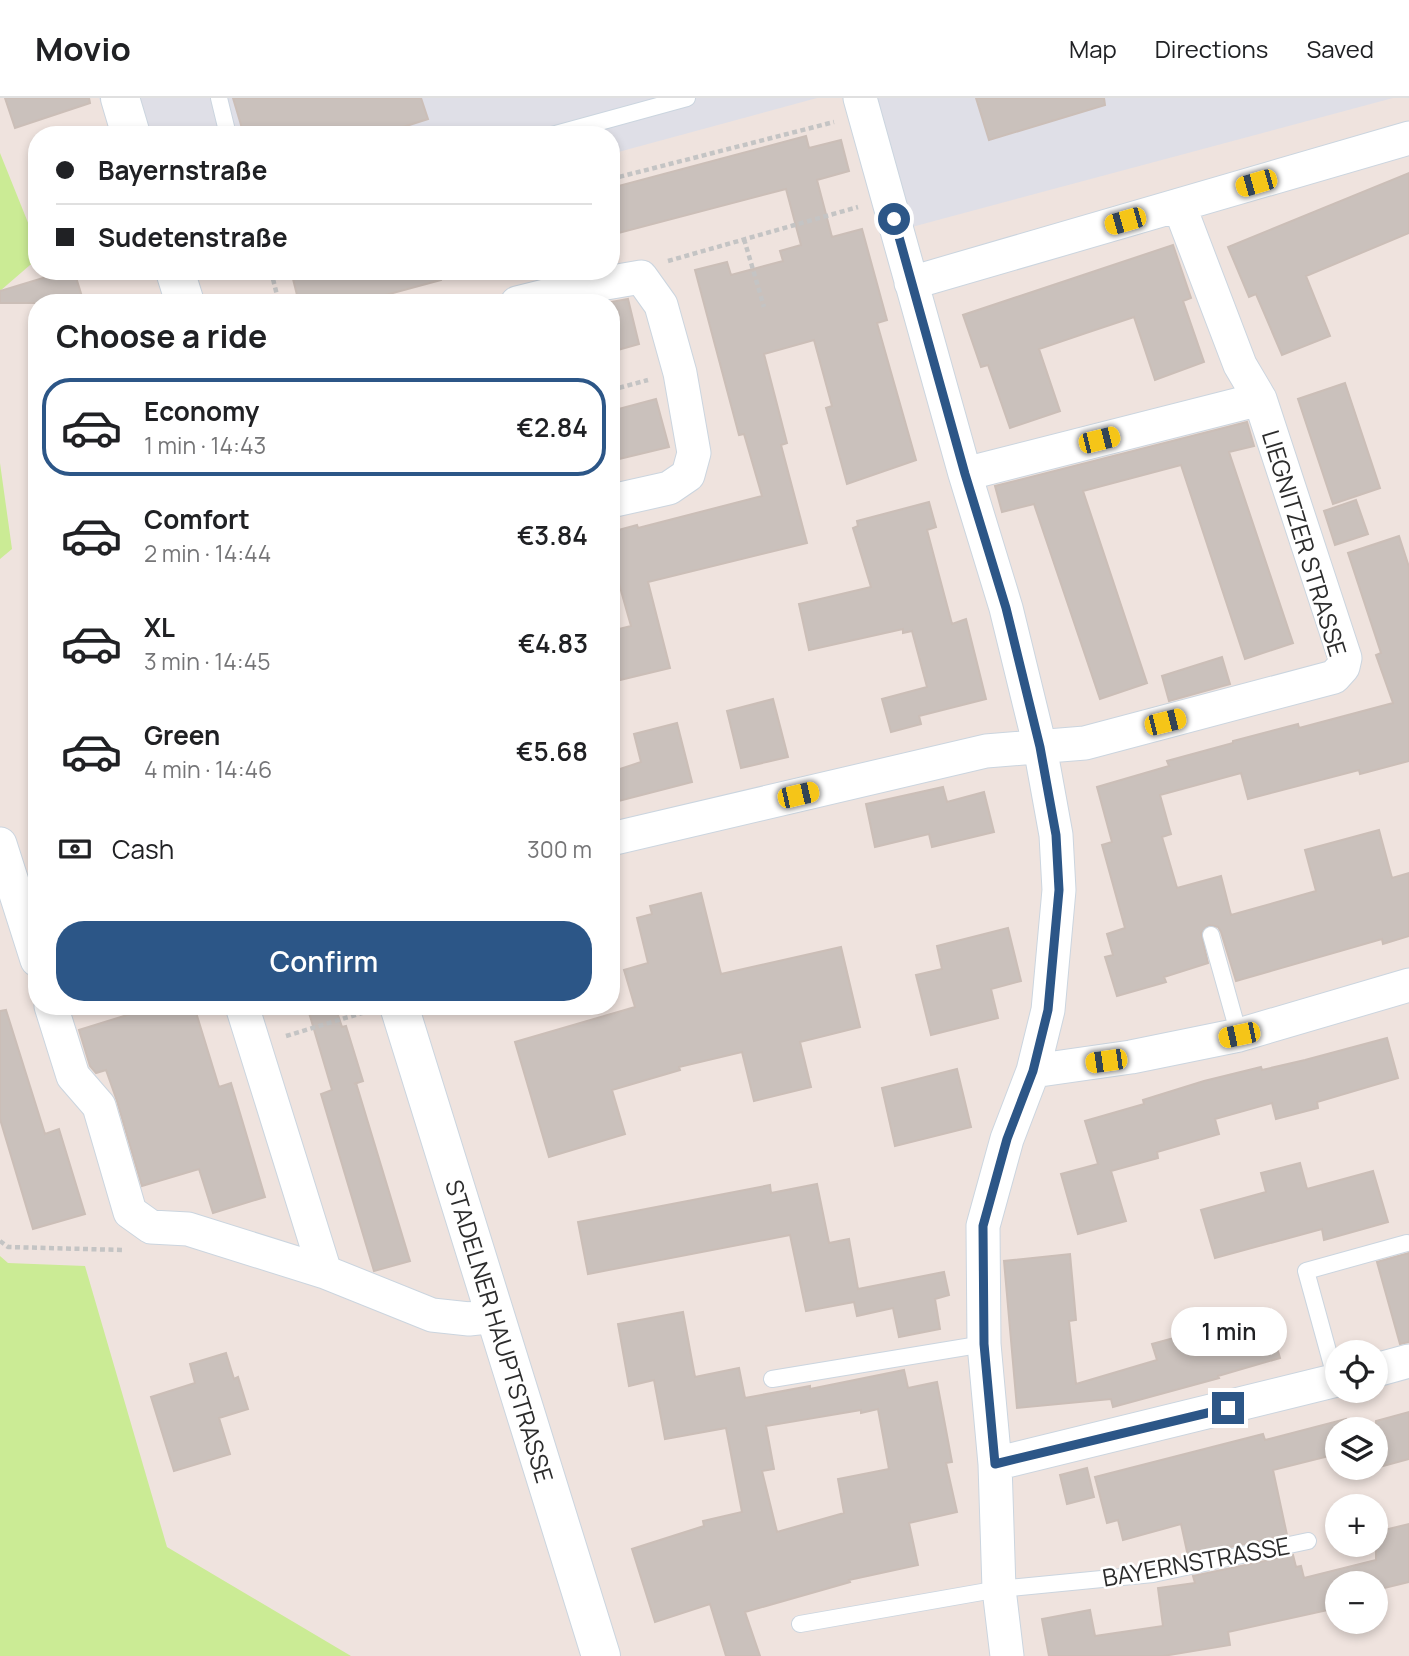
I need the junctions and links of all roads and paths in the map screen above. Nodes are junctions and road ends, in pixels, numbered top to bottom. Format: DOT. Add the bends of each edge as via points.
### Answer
graph roads {
  1 [pos="120,98"];
  2 [pos="219,98"];
  3 [pos="687,98"];
  4 [pos="862,106"];
  5 [pos="128,126"];
  6 [pos="226,126"];
  7 [pos="585,126"];
  8 [pos="1409,138"];
  9 [pos="620,176"];
  10 [pos="888,198"];
  11 [pos="1179,205"];
  12 [pos="744,239"];
  13 [pos="641,277"];
  14 [pos="911,283"];
  15 [pos="553,294"];
  16 [pos="764,307"];
  17 [pos="1260,399"];
  18 [pos="965,474"];
  19 [pos="620,499"];
  20 [pos="1040,747"];
  21 [pos="620,837"];
  22 [pos="0,844"];
  23 [pos="28,926"];
  24 [pos="1211,935"];
  25 [pos="1409,985"];
  26 [pos="54,1015"];
  27 [pos="245,1015"];
  28 [pos="361,1015"];
  29 [pos="384,1015"];
  30 [pos="1239,1035"];
  31 [pos="254,1046"];
  32 [pos="1033,1071"];
  33 [pos="151,1227"];
  34 [pos="0,1241"];
  35 [pos="1407,1243"];
  36 [pos="325,1272"];
  37 [pos="496,1317"];
  38 [pos="1325,1340"];
  39 [pos="984,1344"];
  40 [pos="1409,1361"];
  41 [pos="1388,1367"];
  42 [pos="772,1379"];
  43 [pos="1325,1383"];
  44 [pos="995,1464"];
  45 [pos="1308,1541"];
  46 [pos="999,1589"];
  47 [pos="800,1624"];
  48 [pos="601,1656"];
  49 [pos="1007,1656"];
  1 -- 5 [label="main road"];
  2 -- 6 [label="lane"];
  3 -- 7 [label="lane"];
  4 -- 9 [label="path"];
  4 -- 10 [label="street"];
  8 -- 11 [label="street"];
  10 -- 12 [label="path"];
  10 -- 14 [label="street"];
  11 -- 14 [label="street"];
  11 -- 17 [label="street, LIEGNITZER STRASSE" via="1240,365"];
  12 -- 13 [label="path" via="660,263"];
  12 -- 16 [label="path"];
  13 -- 15 [label="street"];
  13 -- 19 [label="street" via="662,305 694,453 688,475 669,488"];
  14 -- 18 [label="street"];
  17 -- 18 [label="street"];
  17 -- 20 [label="street, LIEGNITZER STRASSE" via="1345,658 1343,667 1334,677 1310,685 1085,743"];
  18 -- 20 [label="street" via="1006,608"];
  20 -- 21 [label="street" via="986,751"];
  20 -- 32 [label="street" via="1056,835 1059,890 1048,1010"];
  22 -- 23 [label="street"];
  24 -- 30 [label="lane"];
  25 -- 30 [label="street"];
  26 -- 33 [label="street" via="73,1076 99,1106 130,1212"];
  27 -- 31 [label="street"];
  28 -- 31 [label="path"];
  29 -- 37 [label="main road, STADELNER HAUPTSTRASSE"];
  30 -- 32 [label="street"];
  31 -- 36 [label="street"];
  32 -- 39 [label="street" via="1007,1139 983,1226"];
  33 -- 34 [label="path" via="128,1250 8,1247"];
  33 -- 36 [label="street" via="188,1229"];
  35 -- 38 [label="lane" via="1306,1271"];
  36 -- 37 [label="street" via="432,1315"];
  37 -- 48 [label="main road, STADELNER HAUPTSTRASSE"];
  39 -- 42 [label="lane"];
  39 -- 44 [label="street"];
  40 -- 41 [label="street"];
  43 -- 44 [label="street"];
  44 -- 46 [label="street"];
  45 -- 46 [label="lane, BAYERNSTRASSE" via="1153,1574"];
  46 -- 47 [label="lane, BAYERNSTRASSE"];
  46 -- 49 [label="street"];
}
